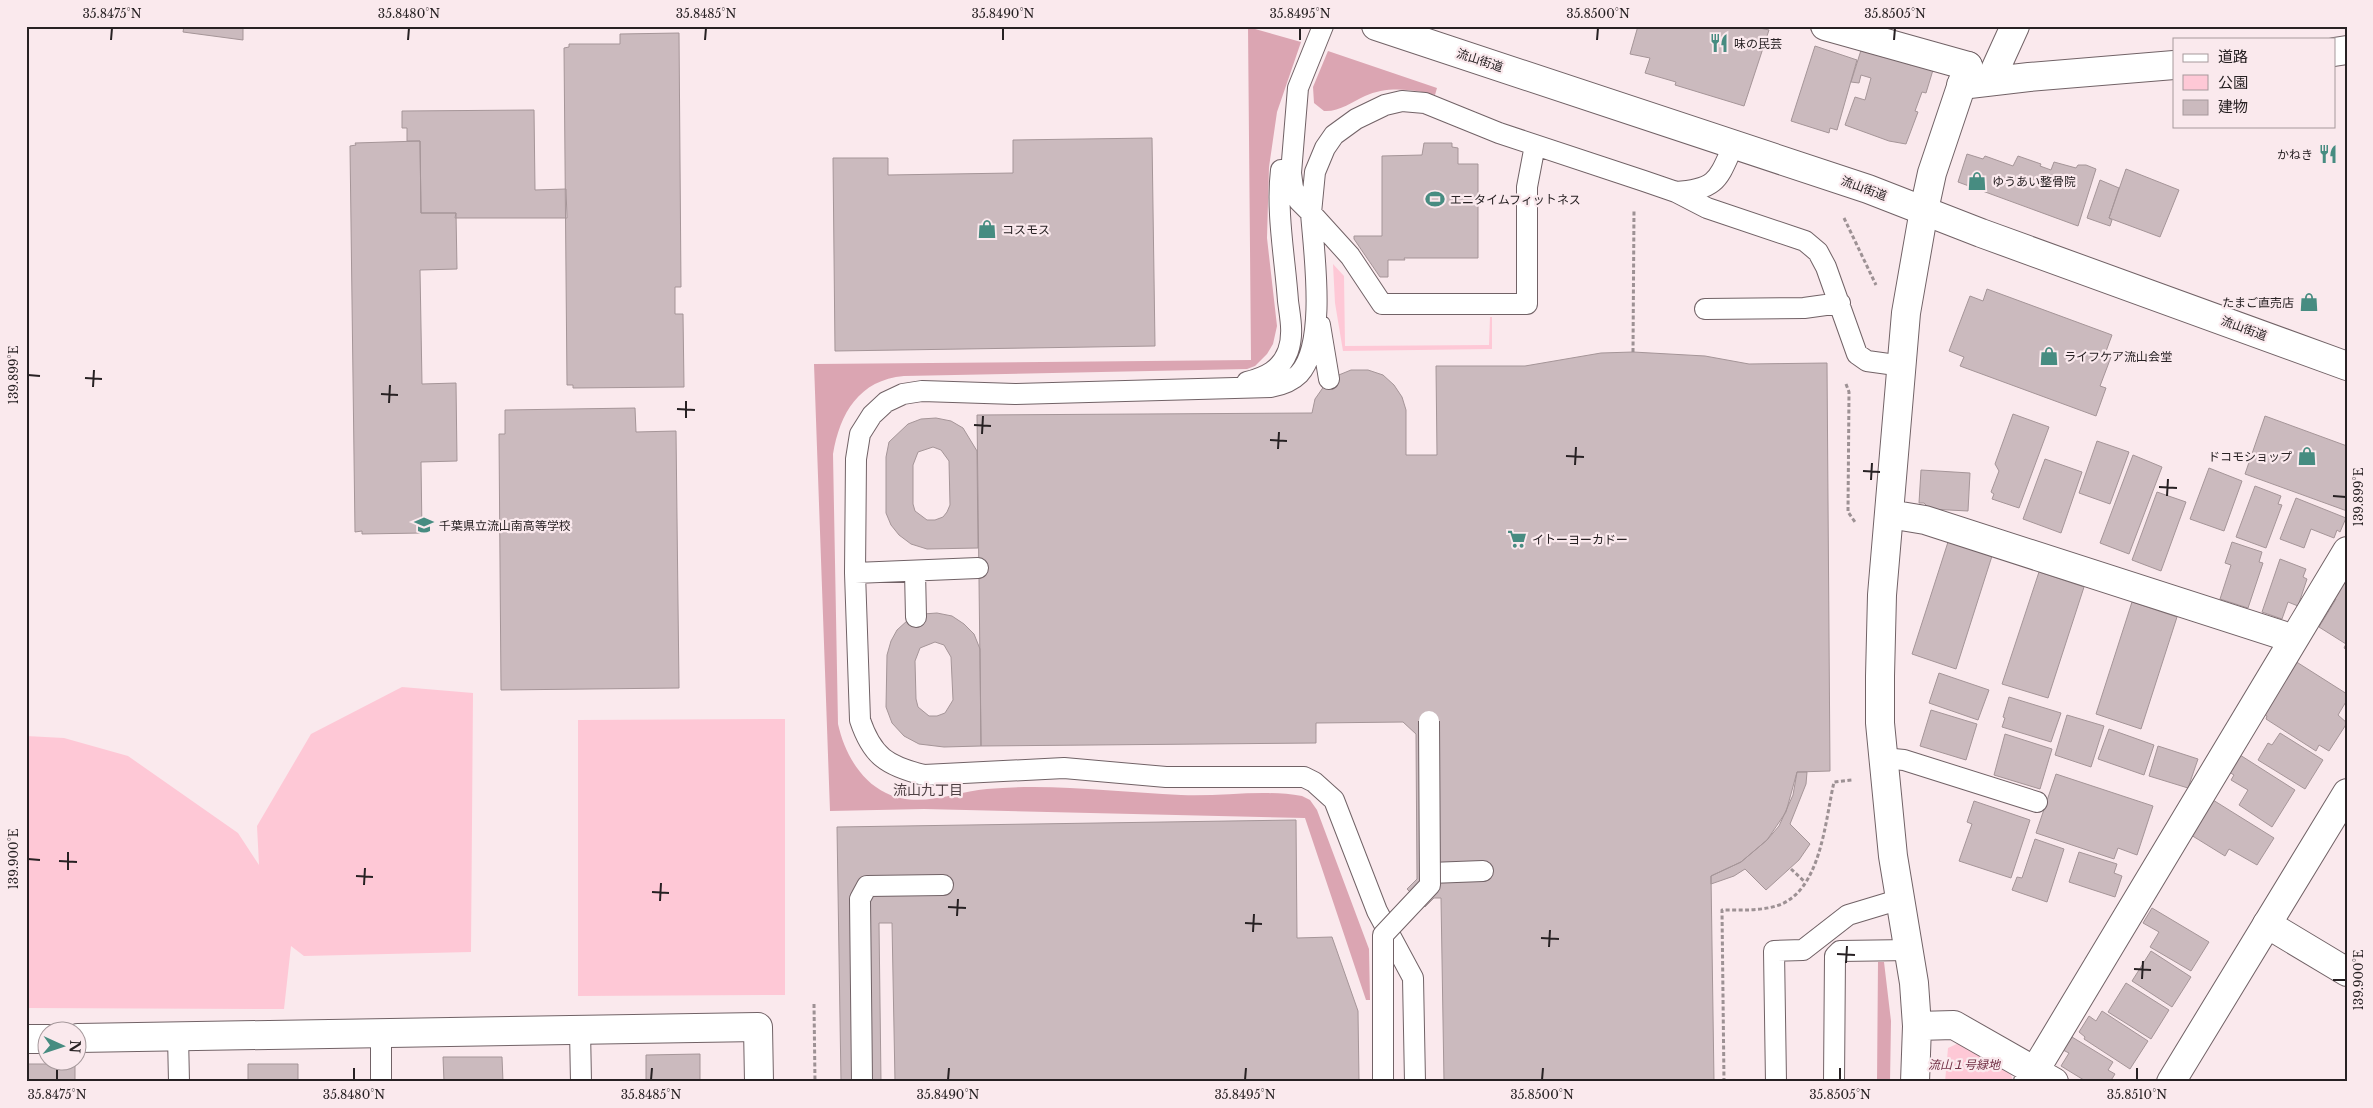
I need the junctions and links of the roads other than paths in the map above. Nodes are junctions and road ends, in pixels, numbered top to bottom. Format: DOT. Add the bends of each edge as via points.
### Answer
graph roads {
  1 [pos="1322,26"];
  2 [pos="1376,26"];
  3 [pos="1825,26"];
  4 [pos="2015,26"];
  5 [pos="2173,65"];
  6 [pos="1973,77"];
  7 [pos="1298,88"];
  8 [pos="1734,144"];
  9 [pos="1535,145"];
  10 [pos="1676,192"];
  11 [pos="1924,210"];
  12 [pos="1312,213"];
  13 [pos="1840,303"];
  14 [pos="1317,306"];
  15 [pos="1705,309"];
  16 [pos="1902,366"];
  17 [pos="2347,366"];
  18 [pos="1330,379"];
  19 [pos="1229,387"];
  20 [pos="1890,514"];
  21 [pos="2347,551"];
  22 [pos="978,568"];
  23 [pos="915,571"];
  24 [pos="855,573"];
  25 [pos="916,617"];
  26 [pos="2294,638"];
  27 [pos="1429,721"];
  28 [pos="1883,758"];
  29 [pos="2347,793"];
  30 [pos="2037,802"];
  31 [pos="1483,871"];
  32 [pos="1430,873"];
  33 [pos="943,885"];
  34 [pos="1901,899"];
  35 [pos="2267,924"];
  36 [pos="1910,950"];
  37 [pos="2347,972"];
  38 [pos="1917,1026"];
  39 [pos="580,1030"];
  40 [pos="380,1033"];
  41 [pos="178,1036"];
  42 [pos="88,1038"];
  43 [pos="2039,1078"];
  44 [pos="180,1082"];
  45 [pos="381,1082"];
  46 [pos="581,1082"];
  47 [pos="759,1082"];
  48 [pos="862,1082"];
  49 [pos="1384,1082"];
  50 [pos="1415,1082"];
  51 [pos="1776,1082"];
  52 [pos="1834,1082"];
  53 [pos="1915,1082"];
  54 [pos="2171,1082"];
  1 -- 7 [label="lane"];
  2 -- 8 [label="street, 流山街道"];
  3 -- 6 [label="street"];
  4 -- 6 [label="street"];
  5 -- 6 [label="street"];
  6 -- 11 [label="street" via="1932,173"];
  7 -- 12 [label="lane" via="1292,188 1299,201"];
  7 -- 19 [label="lane" via="1280,183 1292,329 1288,350 1278,367 1265,377"];
  8 -- 10 [label="lane" via="1719,176 1706,188"];
  8 -- 11 [label="street, 流山街道"];
  9 -- 10 [label="lane"];
  9 -- 12 [label="lane" via="1425,103 1402,101 1385,105 1345,126 1325,148 1315,172"];
  9 -- 12 [label="lane" via="1527,186 1527,304 1382,304 1350,256"];
  10 -- 13 [label="lane" via="1707,208 1804,241 1818,252"];
  11 -- 16 [label="street" via="1906,313"];
  11 -- 17 [label="street, 流山街道"];
  12 -- 14 [label="lane"];
  13 -- 15 [label="lane" via="1804,308"];
  13 -- 16 [label="lane" via="1857,354 1867,361"];
  14 -- 18 [label="lane"];
  14 -- 19 [label="lane" via="1309,357 1299,374 1286,384 1272,387"];
  16 -- 20 [label="street"];
  19 -- 24 [label="lane" via="1015,394 922,392 903,394 886,402 872,414 860,434 856,459"];
  20 -- 26 [label="street" via="1925,520"];
  20 -- 28 [label="street" via="1881,604"];
  21 -- 26 [label="street"];
  22 -- 23 [label="lane"];
  23 -- 24 [label="lane"];
  23 -- 25 [label="lane"];
  24 -- 50 [label="lane" via="860,720 867,741 880,758 901,770 924,775 1064,768 1166,777 1304,777 1325,790 1334,800 1376,911 1413,978"];
  26 -- 43 [label="street"];
  27 -- 32 [label="lane, bridge"];
  28 -- 30 [label="lane" via="1904,760"];
  28 -- 34 [label="street"];
  29 -- 35 [label="street"];
  31 -- 32 [label="lane"];
  32 -- 49 [label="lane, bridge" via="1430,884 1383,935"];
  33 -- 48 [label="lane" via="867,886 860,899"];
  34 -- 36 [label="street"];
  34 -- 51 [label="lane" via="1848,915 1803,950 1774,952"];
  35 -- 37 [label="street"];
  35 -- 54 [label="street"];
  36 -- 38 [label="street"];
  36 -- 52 [label="lane" via="1840,951 1835,956"];
  38 -- 43 [label="street" via="1954,1025"];
  38 -- 53 [label="street"];
  39 -- 40 [label="street"];
  39 -- 46 [label="lane"];
  39 -- 47 [label="street" via="758,1027"];
  40 -- 41 [label="street"];
  40 -- 45 [label="lane"];
  41 -- 42 [label="street"];
  41 -- 44 [label="lane"];
}
